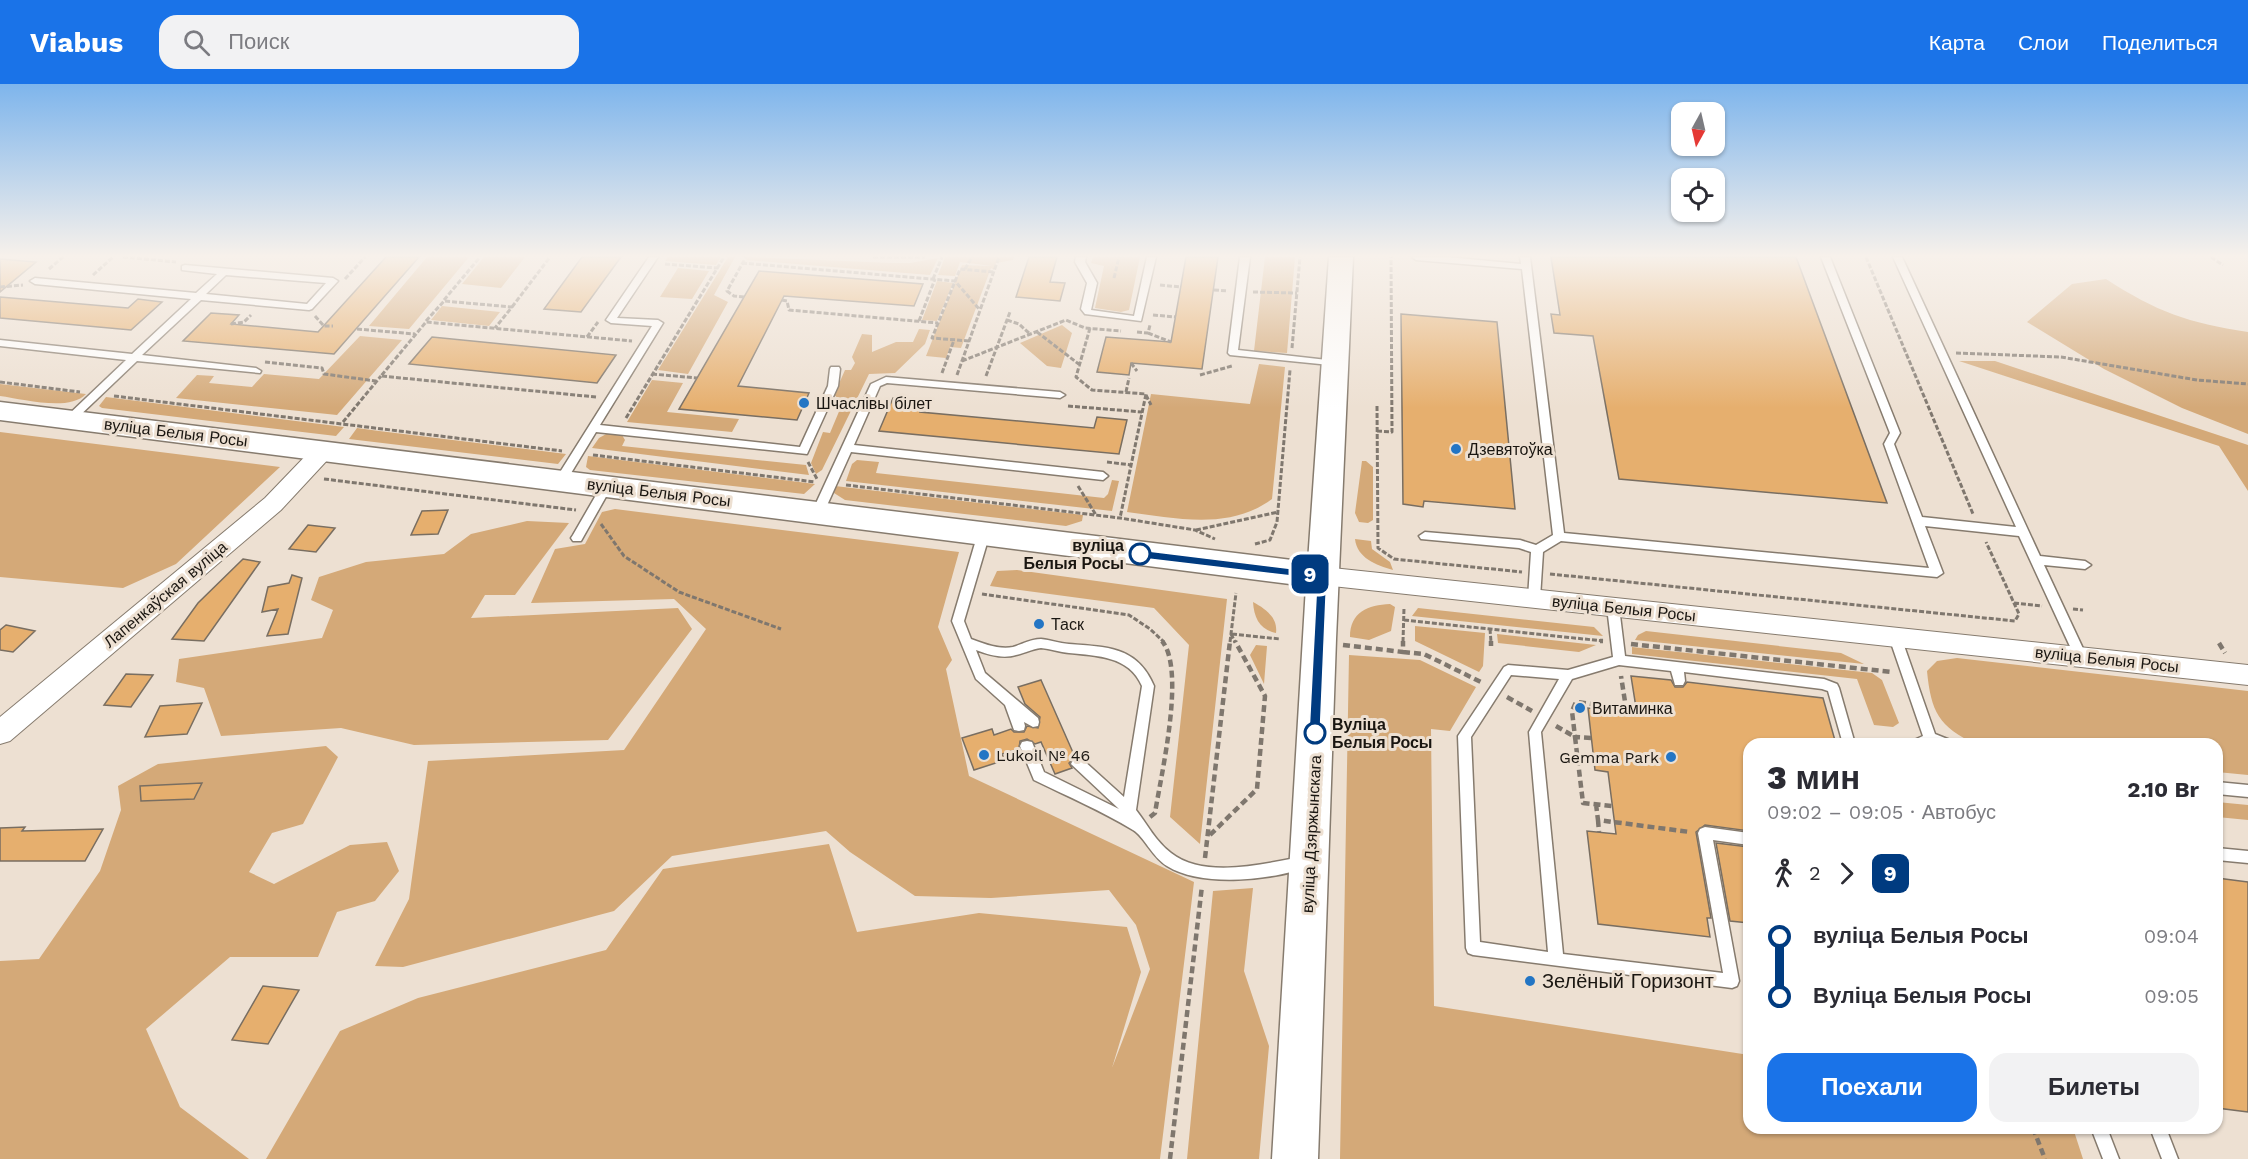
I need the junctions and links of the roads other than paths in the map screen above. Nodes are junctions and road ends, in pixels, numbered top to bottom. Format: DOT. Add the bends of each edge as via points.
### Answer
graph roads {
  1 [pos="188,307"];
  2 [pos="621,307"];
  3 [pos="1086,307"];
  4 [pos="1141,307"];
  5 [pos="1238,307"];
  6 [pos="1341,307"];
  7 [pos="1531,307"];
  8 [pos="1845,307"];
  9 [pos="1920,307"];
  10 [pos="0,343"];
  11 [pos="134,359"];
  12 [pos="1336,364"];
  13 [pos="835,369"];
  14 [pos="256,371"];
  15 [pos="1060,395"];
  16 [pos="0,411"];
  17 [pos="70,419"];
  18 [pos="594,428"];
  19 [pos="847,448"];
  20 [pos="321,461"];
  21 [pos="1103,476"];
  22 [pos="561,480"];
  23 [pos="607,486"];
  24 [pos="818,512"];
  25 [pos="1919,521"];
  26 [pos="2023,532"];
  27 [pos="984,533"];
  28 [pos="1425,536"];
  29 [pos="1559,537"];
  30 [pos="577,538"];
  31 [pos="1537,550"];
  32 [pos="2036,560"];
  33 [pos="2085,565"];
  34 [pos="1323,576"];
  35 [pos="1534,598"];
  36 [pos="1613,607"];
  37 [pos="1895,637"];
  38 [pos="966,642"];
  39 [pos="2080,656"];
  40 [pos="1619,660"];
  41 [pos="1677,667"];
  42 [pos="1738,674"];
  43 [pos="1568,675"];
  44 [pos="2248,675"];
  45 [pos="1679,681"];
  46 [pos="1741,688"];
  47 [pos="1009,701"];
  48 [pos="1033,722"];
  49 [pos="1019,726"];
  50 [pos="0,733"];
  51 [pos="1847,738"];
  52 [pos="1923,738"];
  53 [pos="1028,746"];
  54 [pos="1078,764"];
  55 [pos="2223,789"];
  56 [pos="2248,792"];
  57 [pos="1129,811"];
  58 [pos="1138,826"];
  59 [pos="1743,838"];
  60 [pos="2223,855"];
  61 [pos="2248,857"];
  62 [pos="1310,861"];
  63 [pos="1556,960"];
  64 [pos="2101,1134"];
  65 [pos="2160,1134"];
  66 [pos="1295,1159"];
  67 [pos="2110,1159"];
  68 [pos="2170,1159"];
  1 -- 11 [label="lane"];
  2 -- 18 [label="lane" via="612,320 658,323"];
  3 -- 4 [label="lane" via="1088,312 1138,319"];
  5 -- 12 [label="lane" via="1233,353"];
  6 -- 12 [label="main road, вуліца Дзяржынскага"];
  7 -- 29 [label="lane"];
  8 -- 25 [label="lane" via="1895,433 1889,444"];
  9 -- 26 [label="lane"];
  10 -- 11 [label="lane"];
  11 -- 14 [label="lane"];
  11 -- 17 [label="lane"];
  12 -- 34 [label="main road, вуліца Дзяржынскага"];
  13 -- 18 [label="lane" via="833,386 803,452"];
  15 -- 19 [label="lane" via="886,380 876,384"];
  16 -- 17 [label="main road, вуліца Белыя Росы"];
  17 -- 20 [label="main road, вуліца Белыя Росы"];
  18 -- 22 [label="lane"];
  19 -- 21 [label="lane"];
  19 -- 24 [label="lane"];
  20 -- 22 [label="main road, вуліца Белыя Росы"];
  20 -- 50 [label="street, Лапенкаўская вуліца"];
  22 -- 23 [label="main road, вуліца Белыя Росы"];
  23 -- 24 [label="main road, вуліца Белыя Росы"];
  23 -- 30 [label="lane"];
  24 -- 27 [label="main road, вуліца Белыя Росы"];
  25 -- 26 [label="lane"];
  25 -- 29 [label="lane" via="1937,573"];
  26 -- 32 [label="lane"];
  27 -- 34 [label="main road, вуліца Белыя Росы"];
  27 -- 38 [label="lane" via="958,621"];
  28 -- 31 [label="lane" via="1520,544"];
  29 -- 31 [label="lane"];
  31 -- 35 [label="lane"];
  32 -- 33 [label="lane"];
  32 -- 39 [label="lane"];
  34 -- 35 [label="street, вуліца Белыя Росы"];
  34 -- 62 [label="main road, вуліца Дзяржынскага"];
  35 -- 36 [label="street, вуліца Белыя Росы"];
  36 -- 37 [label="street, вуліца Белыя Росы"];
  36 -- 40 [label="lane"];
  37 -- 39 [label="street, вуліца Белыя Росы"];
  37 -- 52 [label="lane"];
  38 -- 47 [label="lane" via="980,676"];
  38 -- 57 [label="lane" via="992,652 1010,653 1034,644 1097,652 1117,655 1138,666 1148,686"];
  39 -- 44 [label="street, вуліца Белыя Росы"];
  40 -- 41 [label="lane"];
  40 -- 43 [label="lane"];
  41 -- 42 [label="lane"];
  41 -- 45 [label="lane"];
  42 -- 46 [label="lane"];
  42 -- 51 [label="lane" via="1833,688"];
  43 -- 63 [label="lane" via="1535,732"];
  43 -- 63 [label="lane" via="1508,670 1464,736 1473,948"];
  47 -- 48 [label="lane"];
  47 -- 49 [label="lane"];
  53 -- 58 [label="lane" via="1040,776"];
  54 -- 57 [label="lane"];
  55 -- 56 [label="lane"];
  57 -- 58 [label="lane"];
  58 -- 62 [label="lane" via="1154,848 1181,867 1203,872 1263,870"];
  59 -- 63 [label="lane" via="1705,834 1732,981"];
  60 -- 61 [label="lane"];
  62 -- 66 [label="main road, вуліца Дзяржынскага"];
  64 -- 67 [label="lane"];
  65 -- 68 [label="lane"];
}
